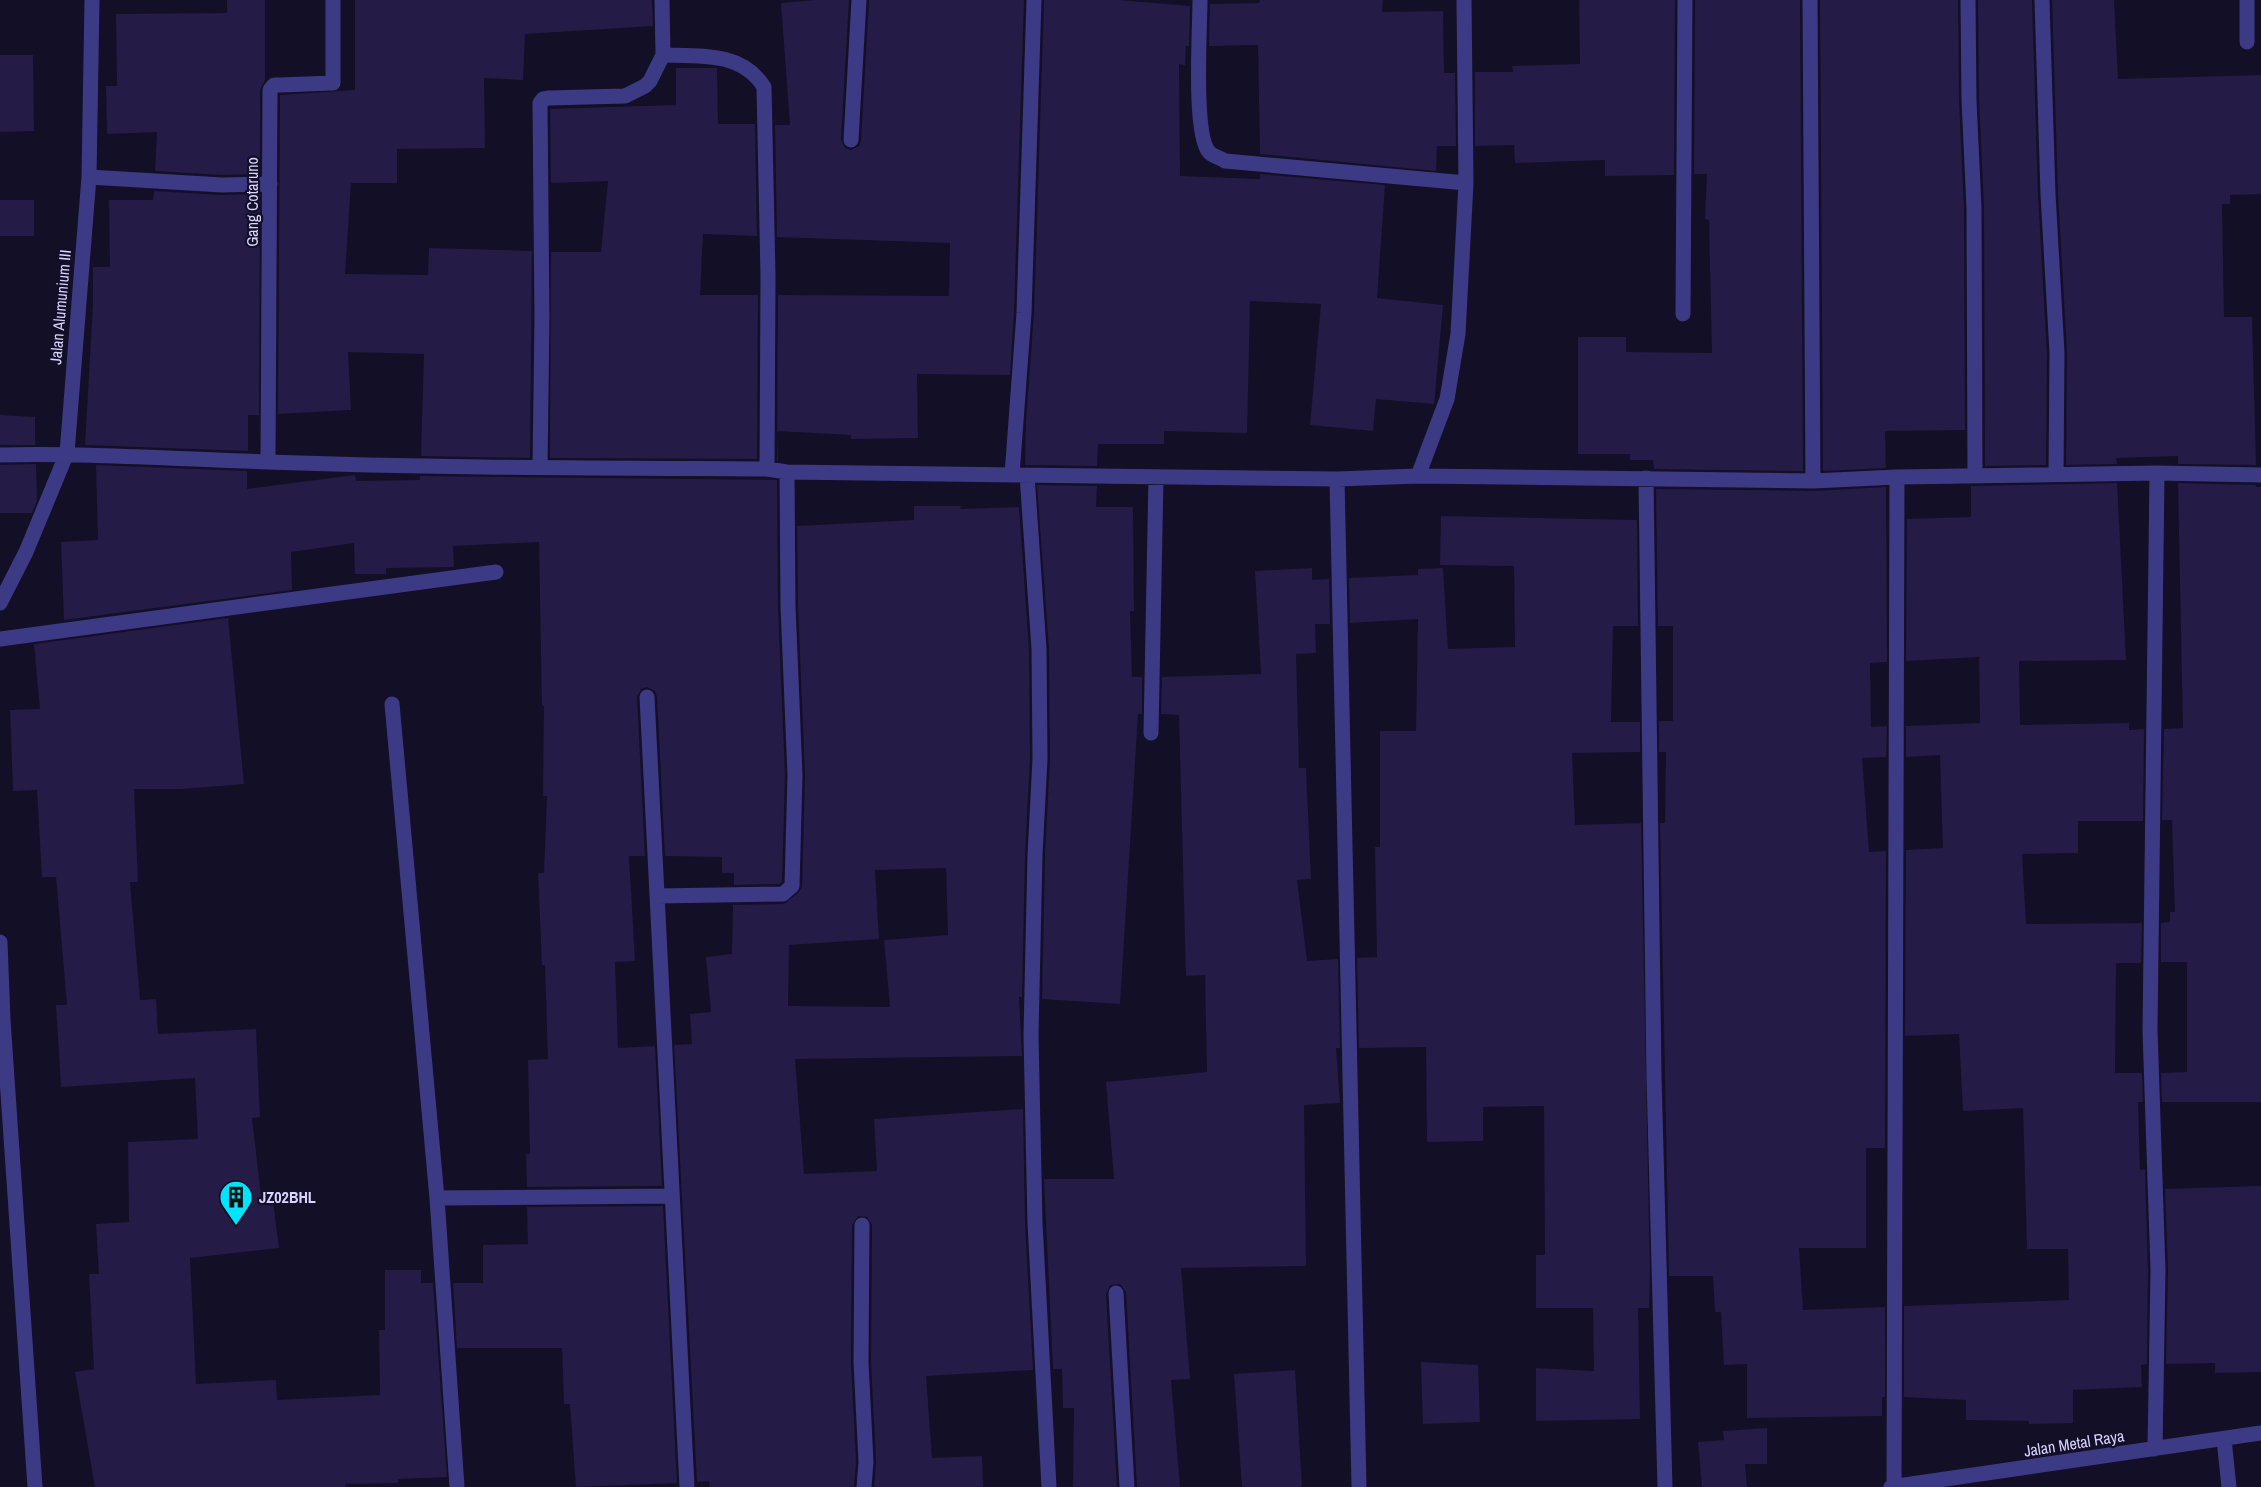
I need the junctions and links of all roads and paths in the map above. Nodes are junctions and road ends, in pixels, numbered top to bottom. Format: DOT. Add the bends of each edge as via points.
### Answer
graph roads {
  1 [pos="92,0"];
  2 [pos="333,0"];
  3 [pos="662,0"];
  4 [pos="859,0"];
  5 [pos="1034,0"];
  6 [pos="1200,0"];
  7 [pos="1464,0"];
  8 [pos="1685,0"];
  9 [pos="1810,0"];
  10 [pos="1968,0"];
  11 [pos="2042,0"];
  12 [pos="2247,0"];
  13 [pos="2247,42"];
  14 [pos="663,55"];
  15 [pos="851,140"];
  16 [pos="89,177"];
  17 [pos="1466,183"];
  18 [pos="270,184"];
  19 [pos="1683,314"];
  20 [pos="67,453"];
  21 [pos="0,455"];
  22 [pos="268,462"];
  23 [pos="540,467"];
  24 [pos="767,469"];
  25 [pos="787,472"];
  26 [pos="2157,473"];
  27 [pos="1020,475"];
  28 [pos="2056,475"];
  29 [pos="2261,475"];
  30 [pos="1418,476"];
  31 [pos="1975,476"];
  32 [pos="1156,477"];
  33 [pos="1897,477"];
  34 [pos="1646,478"];
  35 [pos="1337,479"];
  36 [pos="1813,481"];
  37 [pos="496,572"];
  38 [pos="0,603"];
  39 [pos="0,639"];
  40 [pos="647,697"];
  41 [pos="392,704"];
  42 [pos="1151,733"];
  43 [pos="657,896"];
  44 [pos="0,942"];
  45 [pos="672,1196"];
  46 [pos="437,1198"];
  47 [pos="16,1219"];
  48 [pos="0,1220"];
  49 [pos="862,1225"];
  50 [pos="1116,1293"];
  51 [pos="2261,1433"];
  52 [pos="2224,1439"];
  53 [pos="2155,1449"];
  54 [pos="1963,1482"];
  55 [pos="35,1487"];
  56 [pos="450,1487"];
  57 [pos="457,1487"];
  58 [pos="687,1487"];
  59 [pos="864,1487"];
  60 [pos="1049,1487"];
  61 [pos="1127,1487"];
  62 [pos="1359,1487"];
  63 [pos="1665,1487"];
  64 [pos="1893,1487"];
  65 [pos="2229,1487"];
  1 -- 16 [label="street, Jalan Alumunium III"];
  2 -- 18 [label="street, Gang Cotaruno" via="333,83 274,85 270,90"];
  3 -- 14 [label="street"];
  4 -- 15 [label="street"];
  5 -- 27 [label="street"];
  6 -- 17 [label="street" via="1200,116 1209,152 1225,161"];
  7 -- 17 [label="street"];
  8 -- 19 [label="street"];
  9 -- 36 [label="street"];
  10 -- 31 [label="street"];
  11 -- 28 [label="street" via="2057,353"];
  12 -- 13 [label="street"];
  14 -- 23 [label="street" via="650,81 625,96 549,98 540,103"];
  14 -- 24 [label="street" via="729,60 757,76 764,87"];
  16 -- 18 [label="street"];
  16 -- 20 [label="street, Jalan Alumunium III"];
  17 -- 30 [label="street" via="1458,334 1447,399"];
  18 -- 22 [label="street, Gang Cotaruno"];
  20 -- 21 [label="street"];
  20 -- 22 [label="street"];
  20 -- 38 [label="street, Jalan Alumunium III"];
  22 -- 23 [label="street"];
  23 -- 24 [label="street"];
  24 -- 25 [label="street"];
  25 -- 27 [label="street"];
  25 -- 43 [label="street" via="795,775 792,886 783,894"];
  26 -- 28 [label="street"];
  26 -- 29 [label="street"];
  26 -- 53 [label="street" via="2150,1030 2158,1270"];
  27 -- 32 [label="street"];
  27 -- 60 [label="street" via="1039,649 1040,748 1031,1035 1034,1200"];
  28 -- 31 [label="street"];
  30 -- 34 [label="street"];
  30 -- 35 [label="street"];
  31 -- 33 [label="street"];
  32 -- 35 [label="street"];
  32 -- 42 [label="street"];
  33 -- 36 [label="street"];
  33 -- 64 [label="street"];
  34 -- 36 [label="street"];
  34 -- 63 [label="street" via="1654,1077"];
  35 -- 62 [label="street"];
  37 -- 39 [label="street"];
  40 -- 43 [label="street"];
  41 -- 46 [label="street"];
  43 -- 45 [label="street"];
  44 -- 47 [label="street"];
  45 -- 46 [label="street"];
  45 -- 58 [label="street"];
  46 -- 57 [label="street"];
  47 -- 48 [label="street"];
  47 -- 55 [label="street"];
  49 -- 59 [label="street"];
  50 -- 61 [label="street"];
  51 -- 52 [label="street, Jalan Metal Raya"];
  52 -- 53 [label="street, Jalan Metal Raya"];
  52 -- 65 [label="street"];
  53 -- 54 [label="street, Jalan Metal Raya"];
  54 -- 64 [label="street, Jalan Metal Raya"];
  56 -- 57 [label="street"];
}
